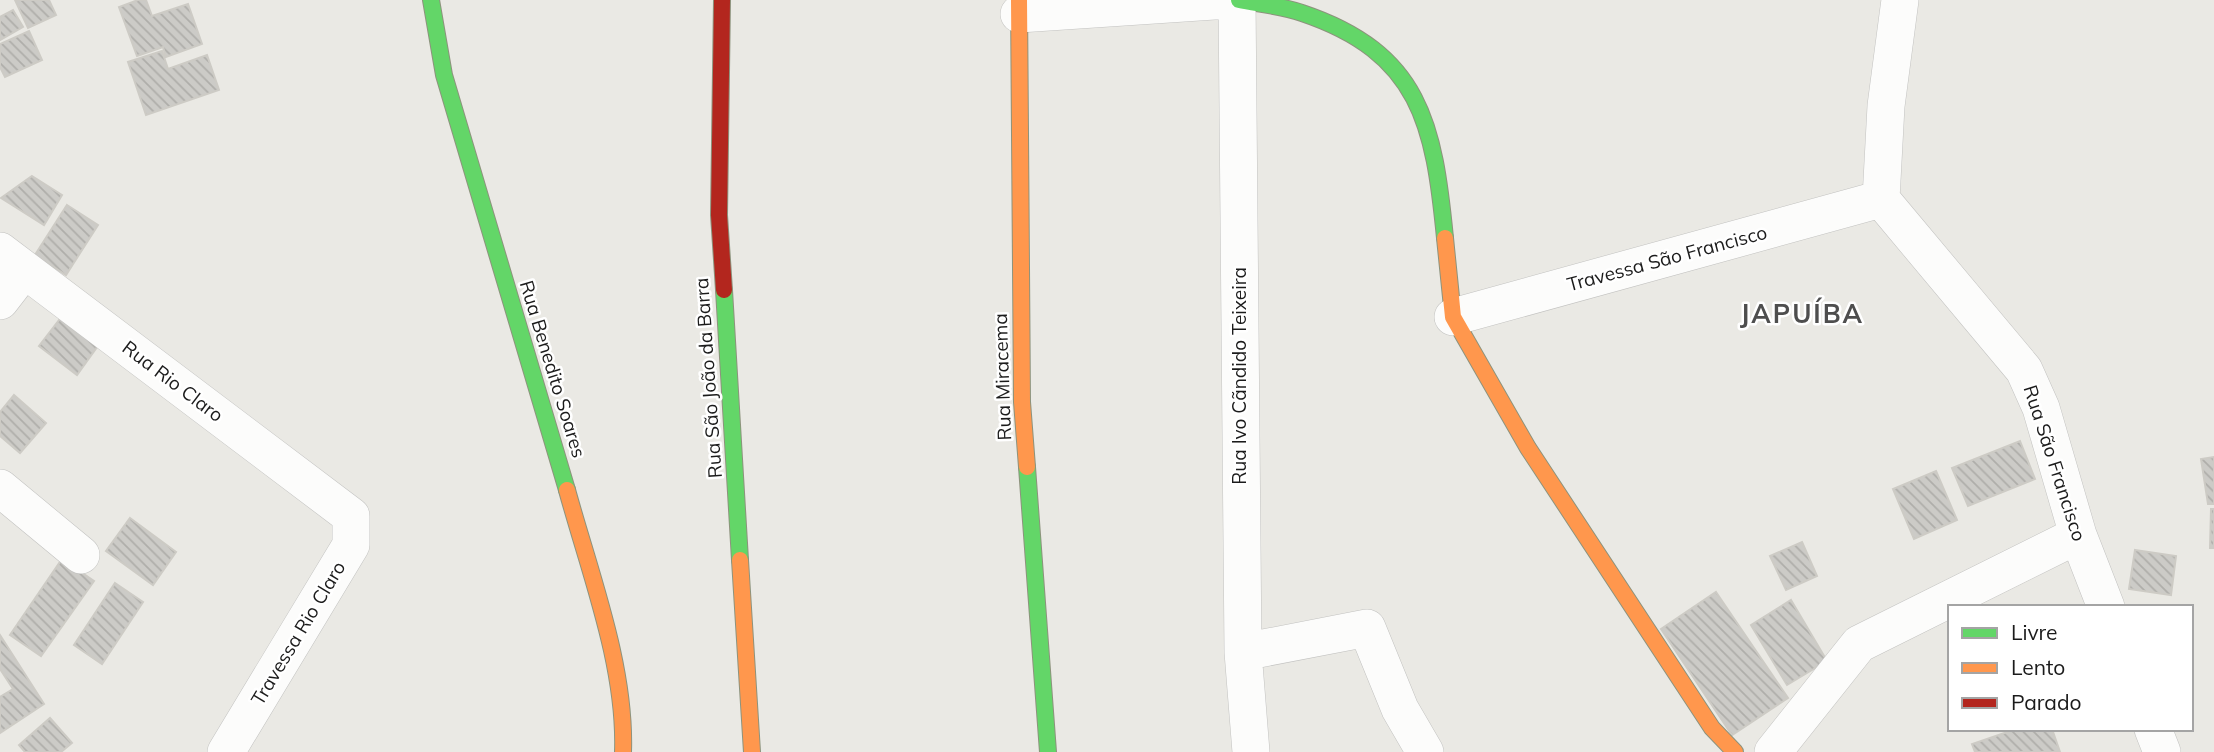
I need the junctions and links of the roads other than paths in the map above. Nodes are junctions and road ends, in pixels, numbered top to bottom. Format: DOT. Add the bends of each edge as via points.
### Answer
graph roads {
  1 [pos="722,0"];
  2 [pos="1229,0"];
  3 [pos="1238,0"];
  4 [pos="1900,0"];
  5 [pos="427,1"];
  6 [pos="1019,7"];
  7 [pos="1881,200"];
  8 [pos="12,260"];
  9 [pos="0,301"];
  10 [pos="1453,317"];
  11 [pos="0,488"];
  12 [pos="347,511"];
  13 [pos="2078,535"];
  14 [pos="82,555"];
  15 [pos="2105,605"];
  16 [pos="1243,652"];
  17 [pos="2154,731"];
  18 [pos="226,752"];
  19 [pos="622,752"];
  20 [pos="752,752"];
  21 [pos="1048,752"];
  22 [pos="1251,752"];
  23 [pos="1425,752"];
  24 [pos="1735,752"];
  25 [pos="1773,752"];
  26 [pos="2161,752"];
  1 -- 20 [label="street, Rua São João da Barra" via="719,215"];
  2 -- 6 [label="street"];
  3 -- 10 [label="street" via="1302,13 1326,24 1373,47 1406,80 1431,138"];
  3 -- 16 [label="street, Rua Ivo Cãndido Teixeira"];
  4 -- 7 [label="street" via="1886,106"];
  5 -- 19 [label="street, Rua Benedito Soares" via="444,75 564,476 619,682"];
  6 -- 21 [label="street, Rua Miracema" via="1022,402"];
  7 -- 10 [label="street, Travessa São Francisco"];
  7 -- 13 [label="street, Rua São Francisco" via="2024,370 2041,408"];
  8 -- 9 [label="street"];
  8 -- 12 [label="street, Rua Rio Claro"];
  10 -- 24 [label="street" via="1528,448 1712,728"];
  11 -- 14 [label="street"];
  12 -- 18 [label="street, Travessa Rio Claro" via="353,523 351,545"];
  13 -- 15 [label="street, Rua São Francisco"];
  13 -- 25 [label="street" via="1860,644"];
  16 -- 22 [label="street, Rua Ivo Cãndido Teixeira"];
  16 -- 23 [label="street" via="1367,628 1400,709"];
  17 -- 26 [label="street"];
}
